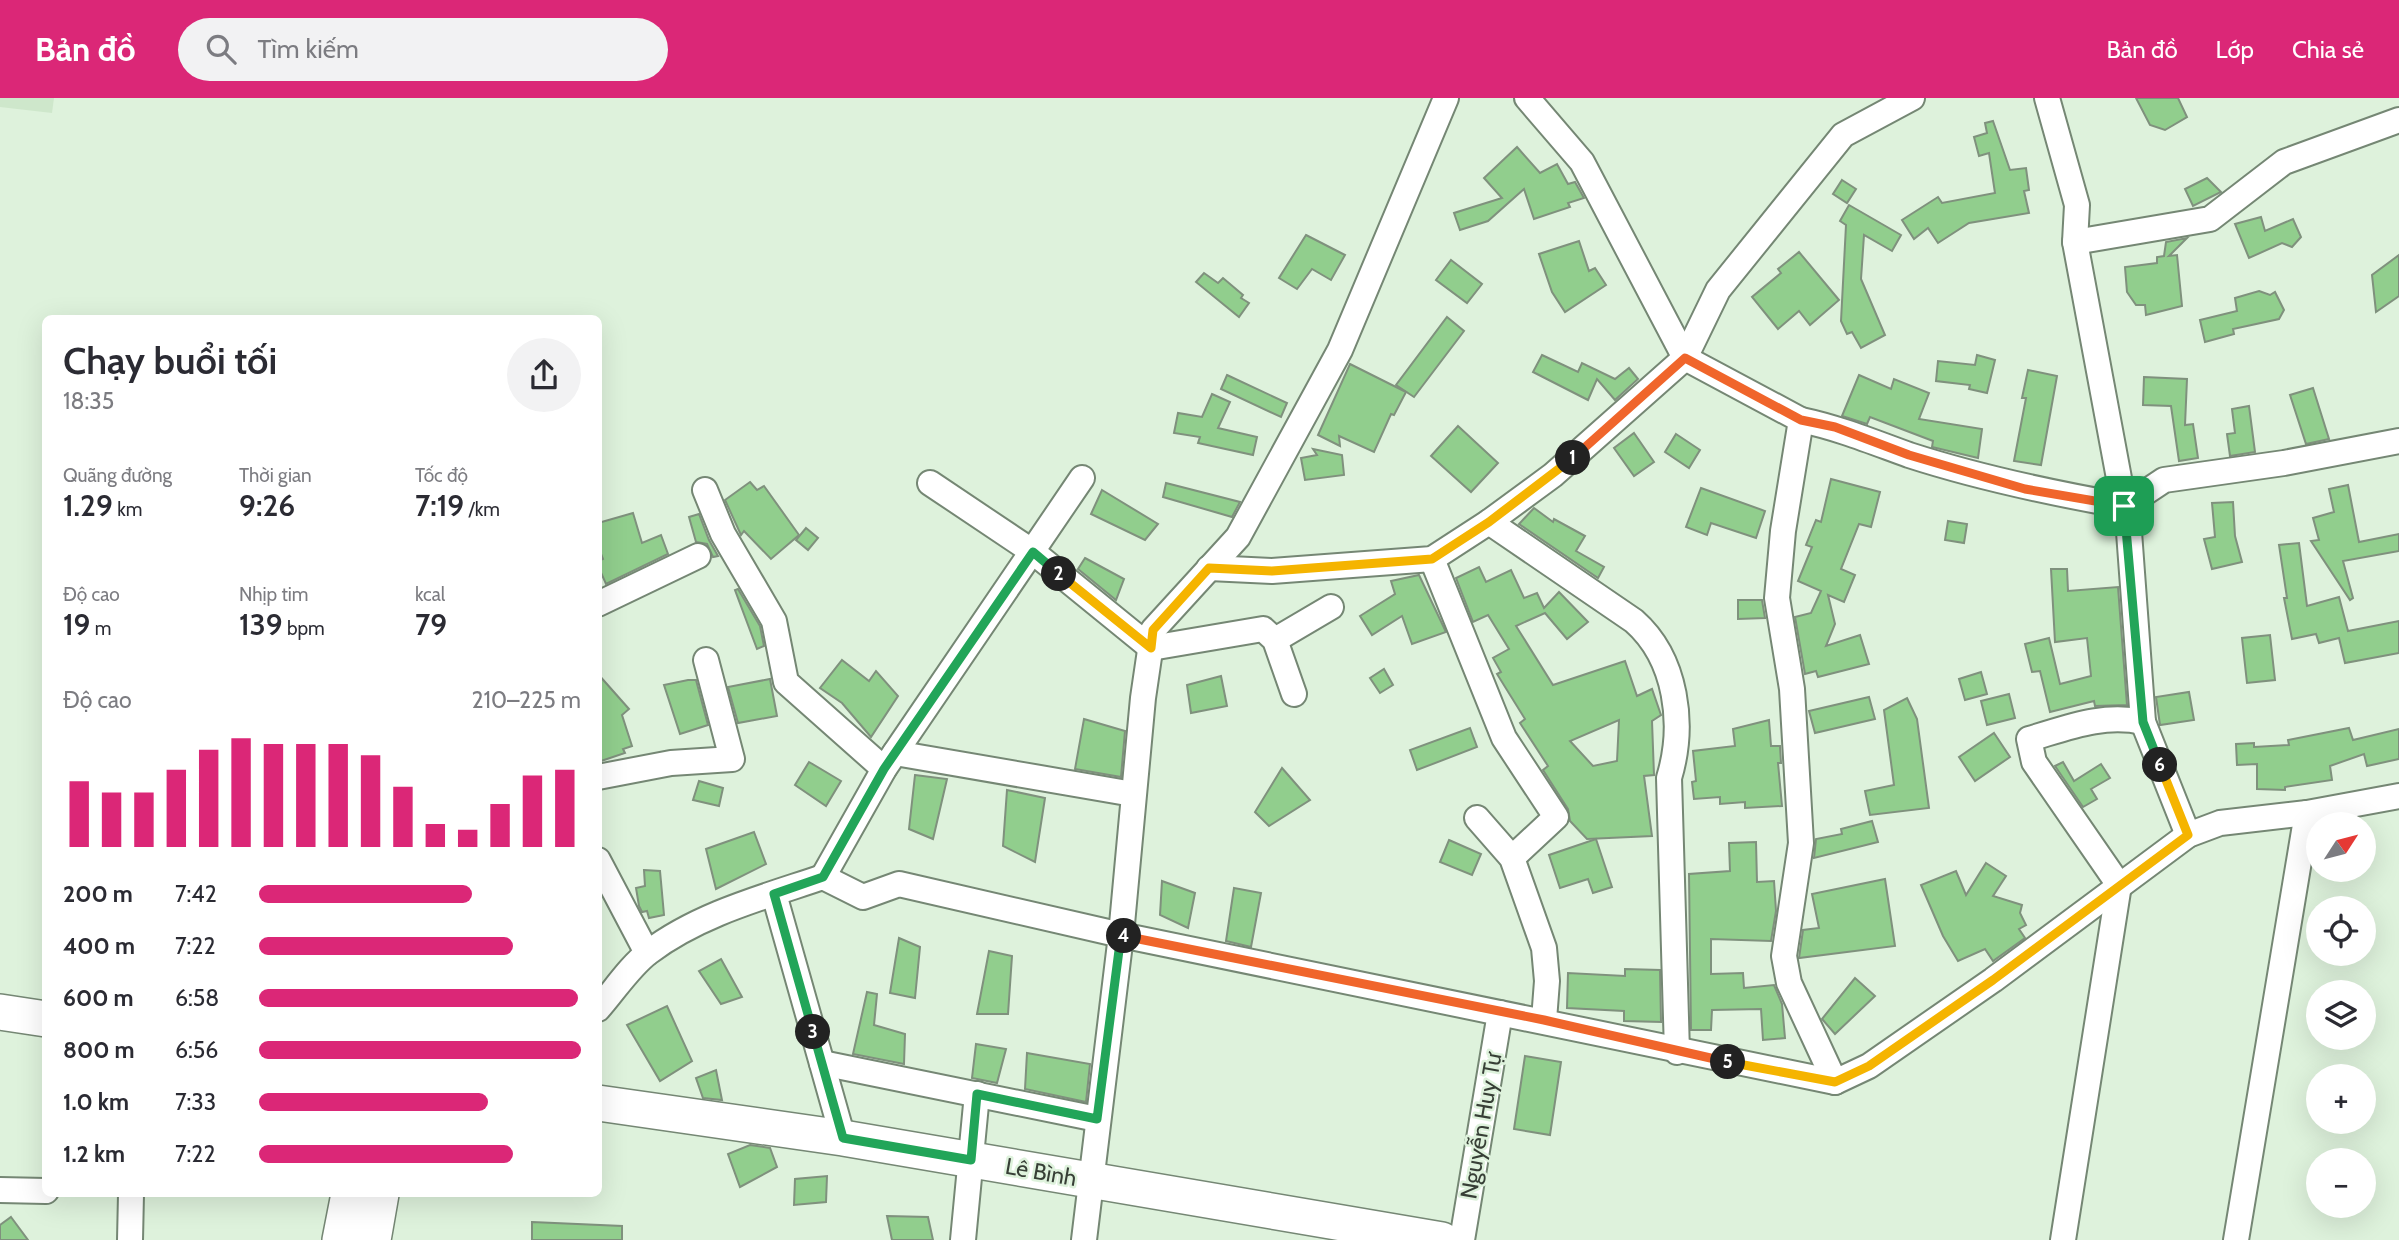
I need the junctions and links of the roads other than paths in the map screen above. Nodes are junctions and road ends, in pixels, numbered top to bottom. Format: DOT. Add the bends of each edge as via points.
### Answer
graph roads {
  1 [pos="1446,98"];
  2 [pos="1527,98"];
  3 [pos="1912,98"];
  4 [pos="2047,98"];
  5 [pos="2399,120"];
  6 [pos="2075,242"];
  7 [pos="1685,358"];
  8 [pos="1801,420"];
  9 [pos="2399,441"];
  10 [pos="1082,478"];
  11 [pos="930,483"];
  12 [pos="705,490"];
  13 [pos="2124,506"];
  14 [pos="1489,522"];
  15 [pos="1033,552"];
  16 [pos="698,556"];
  17 [pos="1432,559"];
  18 [pos="1209,568"];
  19 [pos="602,602"];
  20 [pos="1331,607"];
  21 [pos="1275,640"];
  22 [pos="1151,648"];
  23 [pos="706,660"];
  24 [pos="1294,694"];
  25 [pos="2143,722"];
  26 [pos="889,761"];
  27 [pos="602,776"];
  28 [pos="1133,794"];
  29 [pos="2399,796"];
  30 [pos="2311,812"];
  31 [pos="2306,813"];
  32 [pos="1477,818"];
  33 [pos="2188,835"];
  34 [pos="1512,858"];
  35 [pos="602,868"];
  36 [pos="823,877"];
  37 [pos="2119,885"];
  38 [pos="774,894"];
  39 [pos="1121,935"];
  40 [pos="647,953"];
  41 [pos="602,1004"];
  42 [pos="0,1012"];
  43 [pos="1500,1013"];
  44 [pos="42,1018"];
  45 [pos="1544,1020"];
  46 [pos="1677,1052"];
  47 [pos="821,1063"];
  48 [pos="1835,1082"];
  49 [pos="977,1094"];
  50 [pos="602,1104"];
  51 [pos="1097,1119"];
  52 [pos="843,1138"];
  53 [pos="971,1160"];
  54 [pos="1091,1181"];
  55 [pos="0,1190"];
  56 [pos="42,1191"];
  57 [pos="131,1197"];
  58 [pos="348,1197"];
  59 [pos="380,1197"];
  60 [pos="130,1240"];
  61 [pos="340,1240"];
  62 [pos="373,1240"];
  63 [pos="963,1240"];
  64 [pos="1084,1240"];
  65 [pos="1442,1240"];
  66 [pos="1462,1240"];
  67 [pos="2063,1240"];
  68 [pos="2236,1240"];
  1 -- 18 [label="street" via="1340,350 1238,537"];
  2 -- 7 [label="street" via="1582,162"];
  3 -- 7 [label="street" via="1843,135 1718,290"];
  4 -- 6 [label="street" via="2077,205"];
  5 -- 6 [label="street" via="2284,162 2210,219"];
  6 -- 13 [label="street"];
  7 -- 8 [label="street"];
  7 -- 14 [label="street" via="1553,475"];
  8 -- 13 [label="street" via="2025,489"];
  8 -- 48 [label="street" via="1777,598 1792,689 1801,843 1784,956 1789,983"];
  9 -- 13 [label="street" via="2164,480"];
  10 -- 15 [label="street"];
  11 -- 15 [label="street"];
  12 -- 26 [label="street" via="723,534 774,621 786,681"];
  13 -- 25 [label="street"];
  14 -- 17 [label="street"];
  14 -- 46 [label="street" via="1634,621 1652,637 1667,666 1677,722 1677,750 1669,778"];
  15 -- 22 [label="street"];
  15 -- 26 [label="street"];
  16 -- 19 [label="street"];
  17 -- 18 [label="street" via="1272,571"];
  17 -- 34 [label="street" via="1504,738 1556,817"];
  18 -- 22 [label="street" via="1153,630"];
  20 -- 21 [label="street"];
  21 -- 22 [label="street" via="1263,629"];
  21 -- 24 [label="street"];
  22 -- 28 [label="street"];
  23 -- 27 [label="street" via="732,759 671,763"];
  25 -- 33 [label="street"];
  25 -- 37 [label="street" via="2102,719 2029,739 2034,762"];
  26 -- 28 [label="street"];
  26 -- 36 [label="street"];
  28 -- 39 [label="street"];
  29 -- 30 [label="street"];
  31 -- 33 [label="street" via="2220,823"];
  31 -- 68 [label="street"];
  32 -- 34 [label="street"];
  33 -- 37 [label="street"];
  34 -- 45 [label="street" via="1544,948"];
  35 -- 40 [label="street"];
  36 -- 38 [label="street"];
  36 -- 39 [label="street" via="863,897 899,884"];
  37 -- 48 [label="street" via="1993,980 1869,1066"];
  37 -- 67 [label="street"];
  38 -- 40 [label="street" via="682,932"];
  38 -- 47 [label="street"];
  39 -- 43 [label="street"];
  39 -- 51 [label="street"];
  40 -- 41 [label="street"];
  42 -- 44 [label="street"];
  43 -- 45 [label="street"];
  43 -- 66 [label="street, Nguyễn Huy Tự"];
  45 -- 46 [label="street"];
  46 -- 48 [label="street"];
  47 -- 49 [label="street"];
  47 -- 52 [label="street"];
  49 -- 51 [label="street"];
  49 -- 53 [label="street"];
  50 -- 52 [label="street, Lê Bình"];
  51 -- 54 [label="street"];
  52 -- 53 [label="street, Lê Bình"];
  53 -- 54 [label="street, Lê Bình"];
  53 -- 63 [label="street"];
  54 -- 64 [label="street"];
  54 -- 65 [label="street, Lê Bình"];
  55 -- 56 [label="street"];
  57 -- 60 [label="street"];
  58 -- 61 [label="street"];
  59 -- 62 [label="street"];
}
